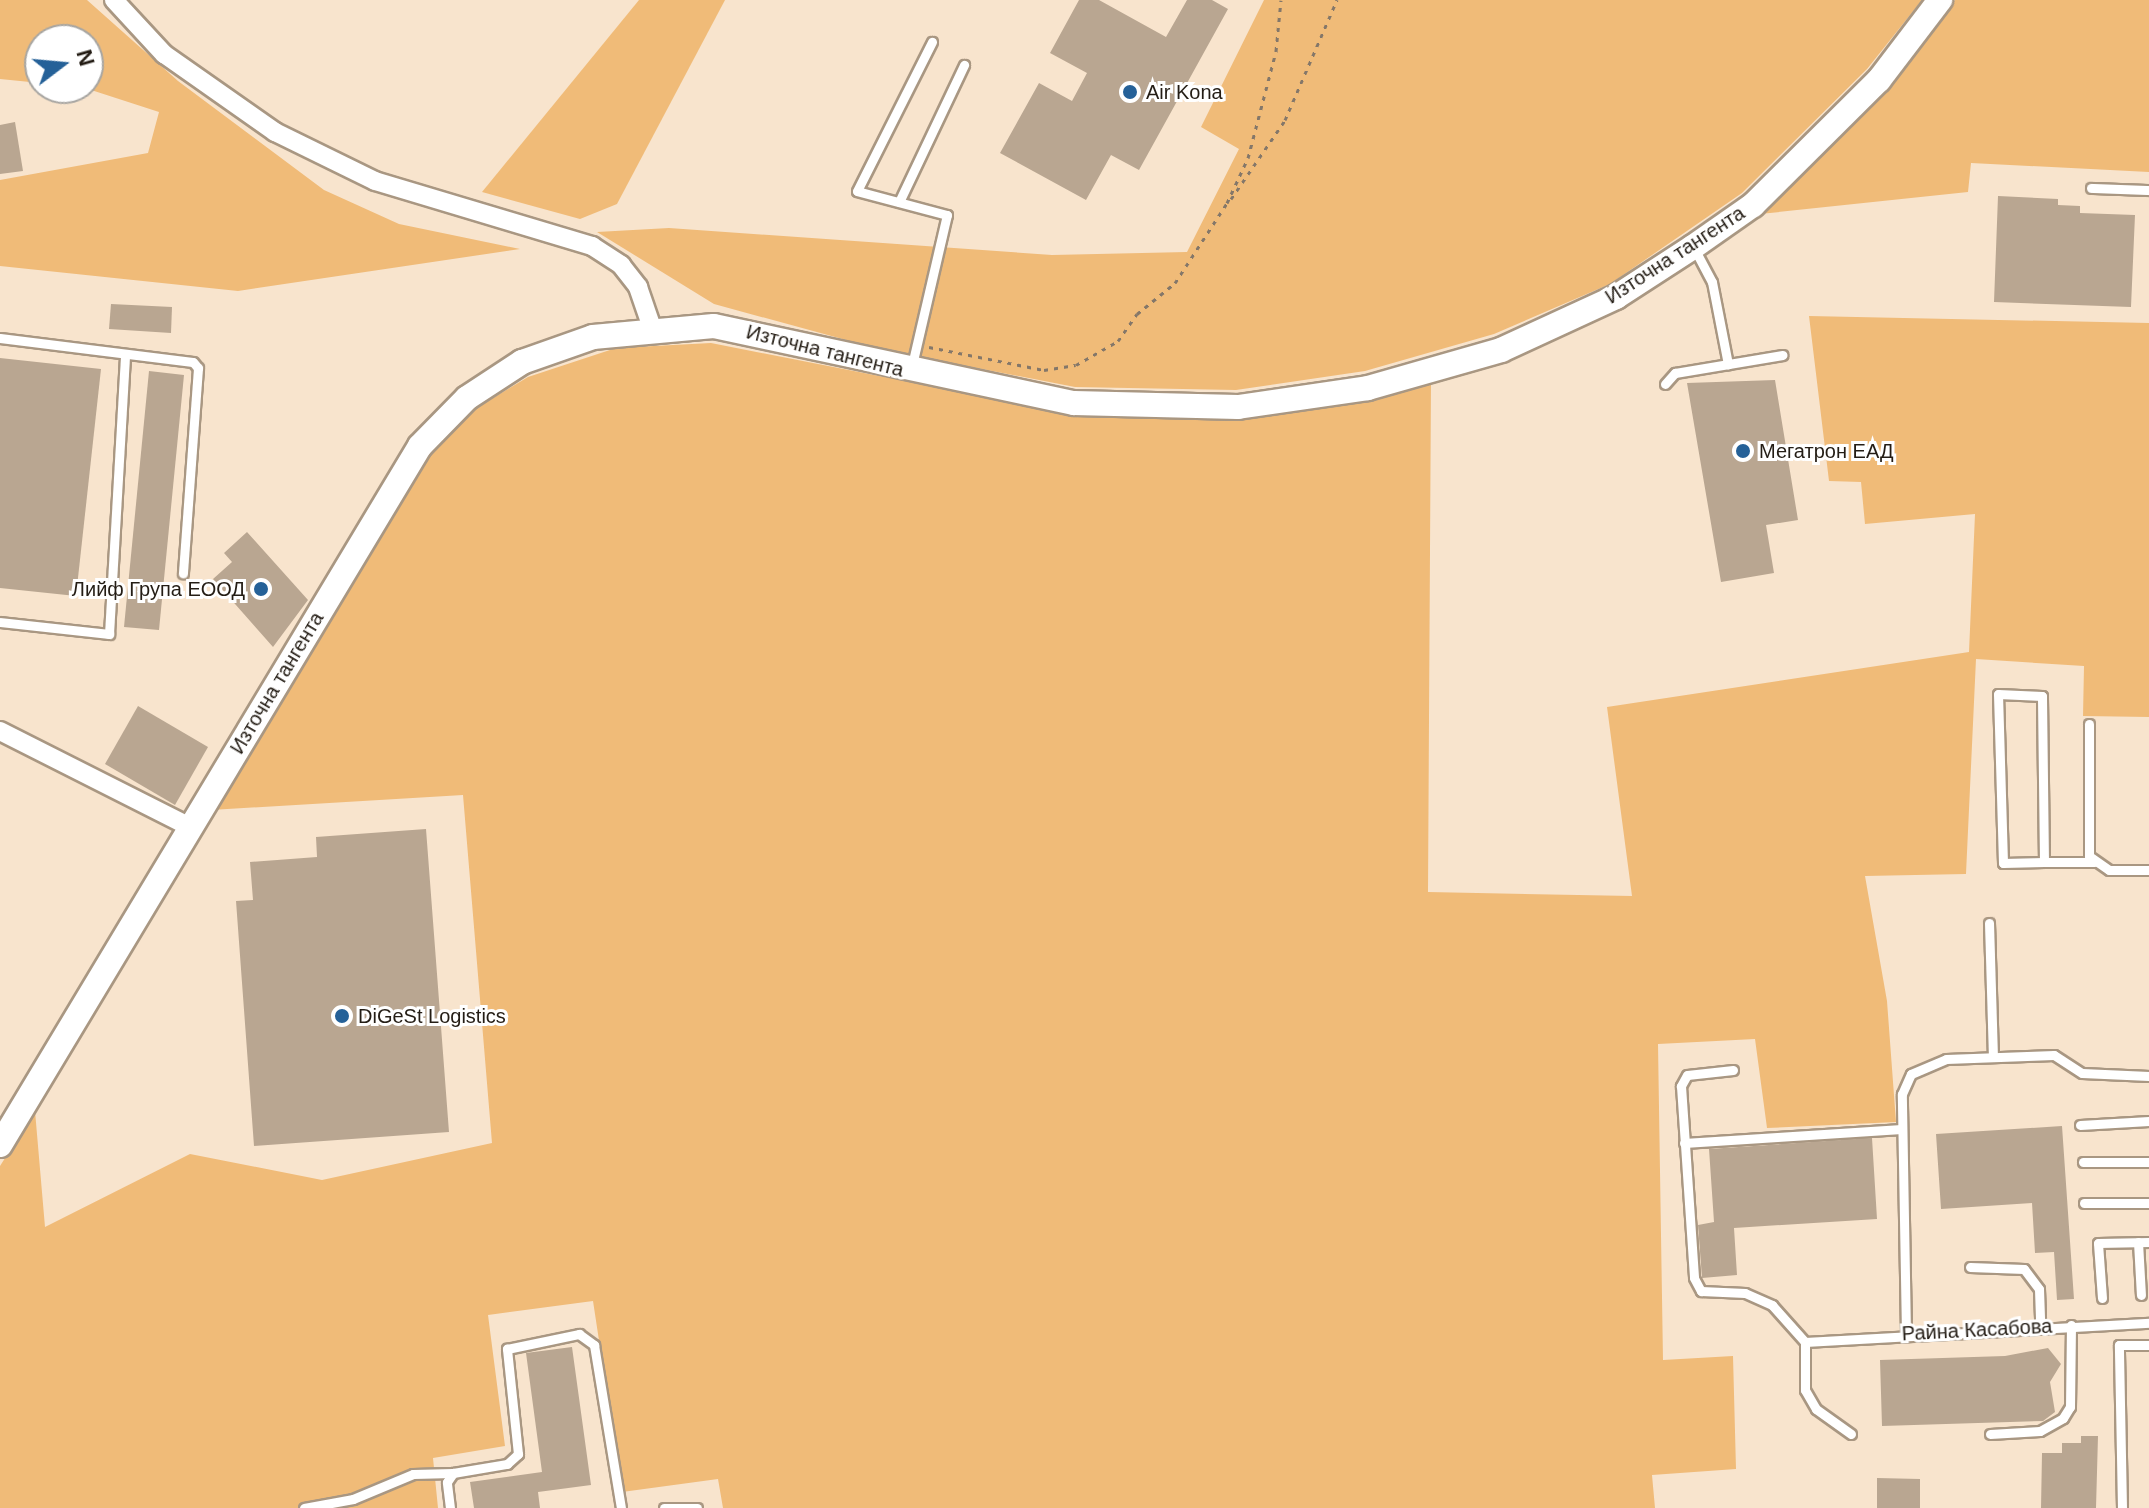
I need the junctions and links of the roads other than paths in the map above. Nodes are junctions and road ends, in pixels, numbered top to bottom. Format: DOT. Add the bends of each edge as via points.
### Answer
graph roads {
  1 [pos="114,0"];
  2 [pos="1940,0"];
  3 [pos="932,42"];
  4 [pos="964,65"];
  5 [pos="2091,188"];
  6 [pos="2149,190"];
  7 [pos="899,202"];
  8 [pos="1693,247"];
  9 [pos="652,328"];
  10 [pos="0,338"];
  11 [pos="125,354"];
  12 [pos="1782,355"];
  13 [pos="1728,364"];
  14 [pos="911,372"];
  15 [pos="1665,384"];
  16 [pos="183,573"];
  17 [pos="0,622"];
  18 [pos="2089,724"];
  19 [pos="0,731"];
  20 [pos="190,827"];
  21 [pos="2044,862"];
  22 [pos="2094,862"];
  23 [pos="2149,870"];
  24 [pos="1989,923"];
  25 [pos="1993,1057"];
  26 [pos="1733,1070"];
  27 [pos="2149,1076"];
  28 [pos="2149,1121"];
  29 [pos="2080,1125"];
  30 [pos="1902,1129"];
  31 [pos="1684,1143"];
  32 [pos="0,1145"];
  33 [pos="2083,1162"];
  34 [pos="2149,1162"];
  35 [pos="2084,1203"];
  36 [pos="2149,1203"];
  37 [pos="2144,1242"];
  38 [pos="2085,1243"];
  39 [pos="2098,1243"];
  40 [pos="1970,1267"];
  41 [pos="2141,1295"];
  42 [pos="2102,1298"];
  43 [pos="2149,1323"];
  44 [pos="2071,1325"];
  45 [pos="2040,1326"];
  46 [pos="1906,1334"];
  47 [pos="1805,1342"];
  48 [pos="2149,1345"];
  49 [pos="1851,1434"];
  50 [pos="1990,1434"];
  51 [pos="453,1473"];
  52 [pos="304,1508"];
  53 [pos="450,1508"];
  54 [pos="621,1508"];
  55 [pos="664,1508"];
  56 [pos="697,1508"];
  57 [pos="2122,1508"];
  1 -- 9 [label="street" via="164,54 275,132 375,181 592,246 621,265 638,287"];
  2 -- 8 [label="street, Източна тангента" via="1869,91 1753,205"];
  3 -- 7 [label="lane" via="857,191"];
  4 -- 7 [label="lane"];
  5 -- 6 [label="lane"];
  7 -- 14 [label="lane" via="947,215"];
  8 -- 13 [label="lane" via="1712,282"];
  8 -- 14 [label="street, Източна тангента" via="1616,297 1501,350 1368,388 1238,407 1074,403"];
  9 -- 14 [label="street, Източна тангента" via="714,326 795,340"];
  9 -- 20 [label="street, Източна тангента" via="593,337 522,362 467,398 420,446"];
  10 -- 11 [label="lane"];
  11 -- 16 [label="lane" via="193,362 198,368"];
  11 -- 17 [label="lane" via="109,634"];
  12 -- 13 [label="lane"];
  13 -- 15 [label="lane" via="1675,373"];
  18 -- 22 [label="lane" via="2086,846"];
  19 -- 20 [label="street"];
  20 -- 32 [label="street, Източна тангента"];
  21 -- 21 [label="lane" via="2042,696 1998,694 2003,863"];
  21 -- 22 [label="lane"];
  22 -- 23 [label="lane" via="2109,870"];
  24 -- 25 [label="lane"];
  25 -- 27 [label="lane" via="2054,1055 2082,1073"];
  25 -- 30 [label="lane" via="1946,1059 1911,1074 1902,1094"];
  26 -- 31 [label="lane" via="1687,1075 1681,1086"];
  28 -- 29 [label="lane"];
  30 -- 31 [label="lane"];
  30 -- 46 [label="lane"];
  31 -- 47 [label="lane" via="1694,1278 1701,1291 1745,1293 1772,1305"];
  33 -- 34 [label="lane"];
  35 -- 36 [label="lane"];
  37 -- 39 [label="lane"];
  37 -- 41 [label="lane"];
  38 -- 39 [label="lane"];
  39 -- 42 [label="lane"];
  40 -- 45 [label="lane" via="2024,1269 2039,1289"];
  43 -- 44 [label="lane, Райна Касабова"];
  44 -- 45 [label="lane, Райна Касабова"];
  44 -- 50 [label="lane" via="2070,1407 2063,1418 2040,1431"];
  45 -- 46 [label="lane, Райна Касабова"];
  46 -- 47 [label="lane, Райна Касабова"];
  47 -- 49 [label="lane" via="1805,1390 1816,1409"];
  48 -- 57 [label="lane" via="2119,1345"];
  51 -- 52 [label="lane" via="413,1474 353,1499"];
  51 -- 53 [label="lane" via="447,1482"];
  51 -- 54 [label="lane" via="507,1464 518,1454 507,1349 584,1334 594,1345"];
  55 -- 56 [label="lane"];
}
